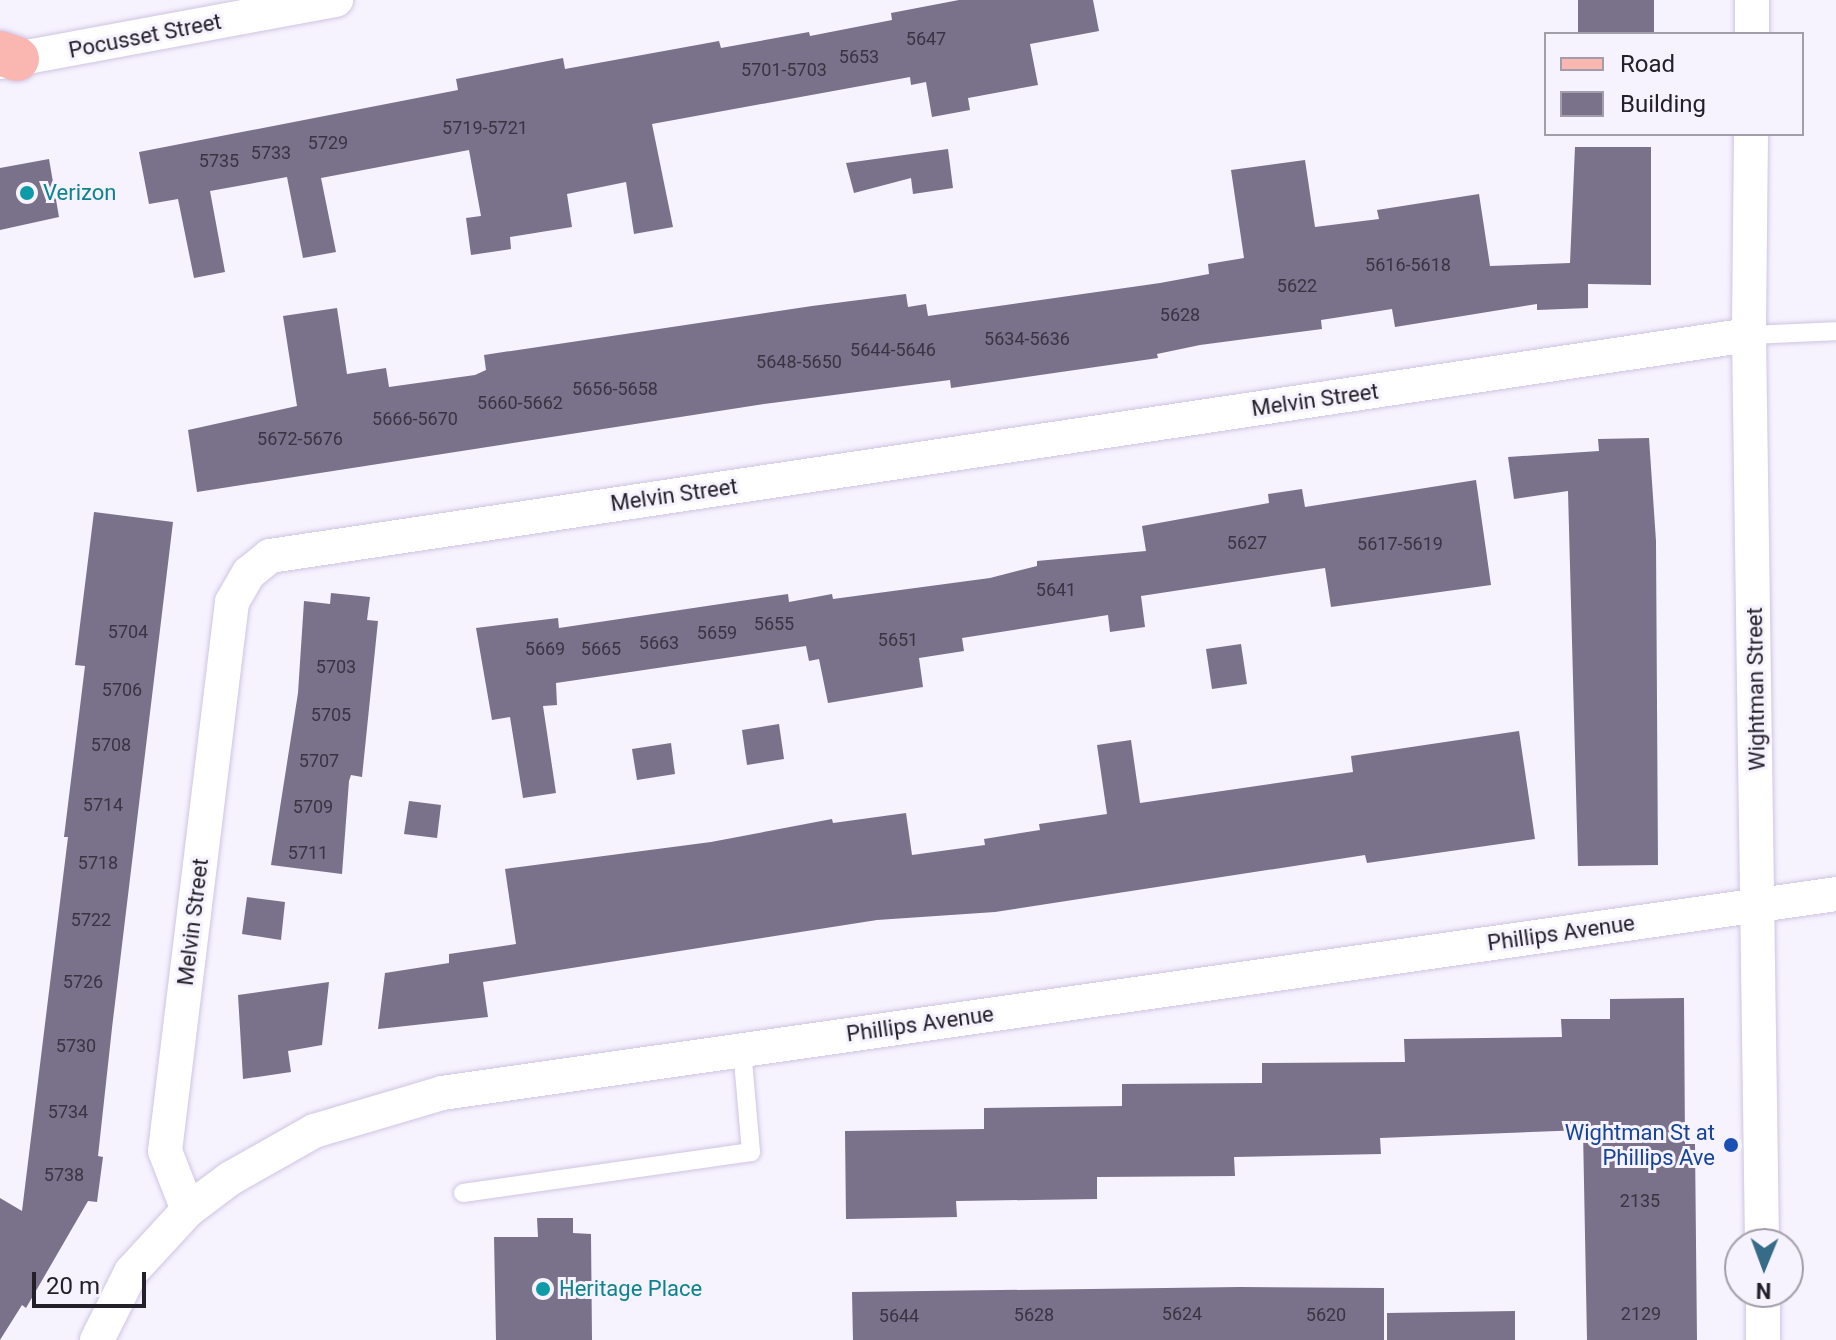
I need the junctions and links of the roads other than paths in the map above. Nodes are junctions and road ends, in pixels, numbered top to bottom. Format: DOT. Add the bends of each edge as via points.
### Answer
graph roads {
  1 [pos="336,0"];
  2 [pos="1752,0"];
  3 [pos="1752,32"];
  4 [pos="6,58"];
  5 [pos="1751,136"];
  6 [pos="1836,331"];
  7 [pos="1749,335"];
  8 [pos="1836,894"];
  9 [pos="1760,905"];
  10 [pos="742,1049"];
  11 [pos="463,1193"];
  12 [pos="188,1210"];
  13 [pos="1762,1228"];
  14 [pos="1763,1308"];
  15 [pos="97,1340"];
  16 [pos="1763,1340"];
  1 -- 4 [label="street, Pocusset Street"];
  2 -- 3 [label="street"];
  5 -- 7 [label="street, Wightman Street"];
  6 -- 7 [label="lane"];
  7 -- 9 [label="street, Wightman Street"];
  7 -- 12 [label="street, Melvin Street" via="270,556 249,573 232,602 165,1151"];
  8 -- 9 [label="street, Phillips Avenue"];
  9 -- 10 [label="street, Phillips Avenue"];
  9 -- 13 [label="street, Wightman Street"];
  10 -- 11 [label="lane" via="751,1152"];
  10 -- 12 [label="street, Phillips Avenue" via="442,1093 314,1131 231,1178"];
  12 -- 15 [label="street, Phillips Avenue" via="131,1272"];
  14 -- 16 [label="street"];
}
